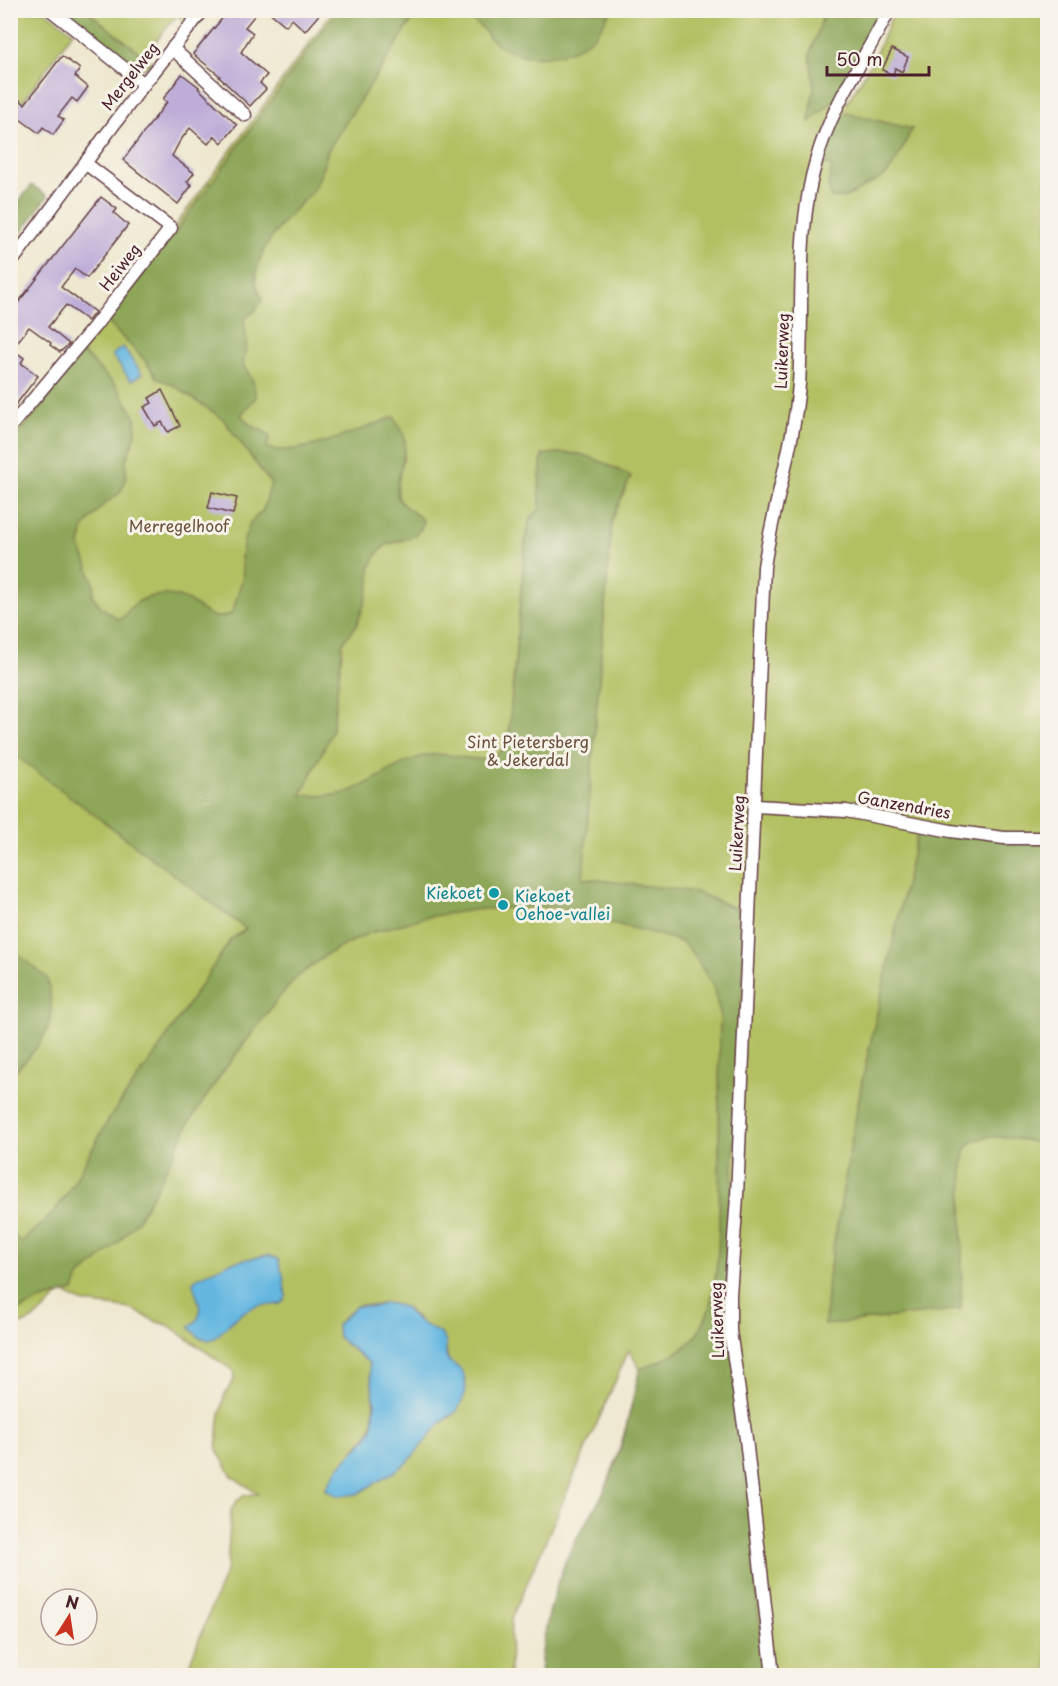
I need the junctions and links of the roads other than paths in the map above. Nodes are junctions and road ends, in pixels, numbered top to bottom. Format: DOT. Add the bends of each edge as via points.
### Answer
graph roads {
  1 [pos="51,10"];
  2 [pos="203,10"];
  3 [pos="889,10"];
  4 [pos="172,48"];
  5 [pos="144,84"];
  6 [pos="245,115"];
  7 [pos="85,163"];
  8 [pos="10,264"];
  9 [pos="10,427"];
  10 [pos="755,807"];
  11 [pos="1047,838"];
  12 [pos="773,1676"];
  1 -- 5 [label="street"];
  2 -- 4 [label="street, Mergelweg"];
  3 -- 10 [label="street, Luikerweg" via="832,115 810,183 804,235 799,384 764,567"];
  4 -- 5 [label="street, Mergelweg"];
  4 -- 6 [label="street"];
  5 -- 7 [label="street, Mergelweg"];
  7 -- 8 [label="street, Mergelweg"];
  7 -- 9 [label="street, Heiweg" via="171,228 96,332"];
  10 -- 11 [label="street, Ganzendries" via="846,812 1004,838"];
  10 -- 12 [label="street, Luikerweg" via="730,1331"];
}
